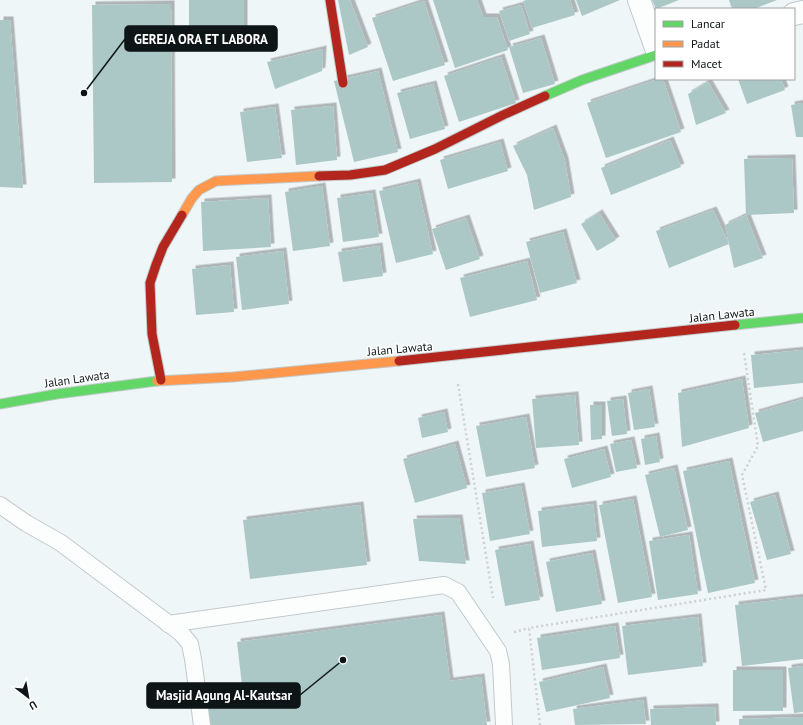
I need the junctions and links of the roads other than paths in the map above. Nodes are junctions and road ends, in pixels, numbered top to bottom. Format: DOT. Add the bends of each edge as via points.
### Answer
graph roads {
  1 [pos="330,0"];
  2 [pos="639,0"];
  3 [pos="655,45"];
  4 [pos="655,55"];
  5 [pos="343,83"];
  6 [pos="803,318"];
  7 [pos="161,380"];
  8 [pos="0,404"];
  9 [pos="0,505"];
  10 [pos="168,624"];
  11 [pos="202,725"];
  12 [pos="504,725"];
  1 -- 5 [label="street"];
  2 -- 3 [label="street"];
  4 -- 7 [label="street" via="582,80 386,170 350,175 216,181 205,184 195,192 169,233 150,285 154,352"];
  6 -- 7 [label="street, Jalan Lawata" via="454,356 233,377"];
  7 -- 8 [label="street, Jalan Lawata"];
  9 -- 10 [label="lane" via="61,544"];
  10 -- 11 [label="lane" via="181,633 190,644"];
  10 -- 12 [label="lane" via="444,585 458,592 498,651"];
}
